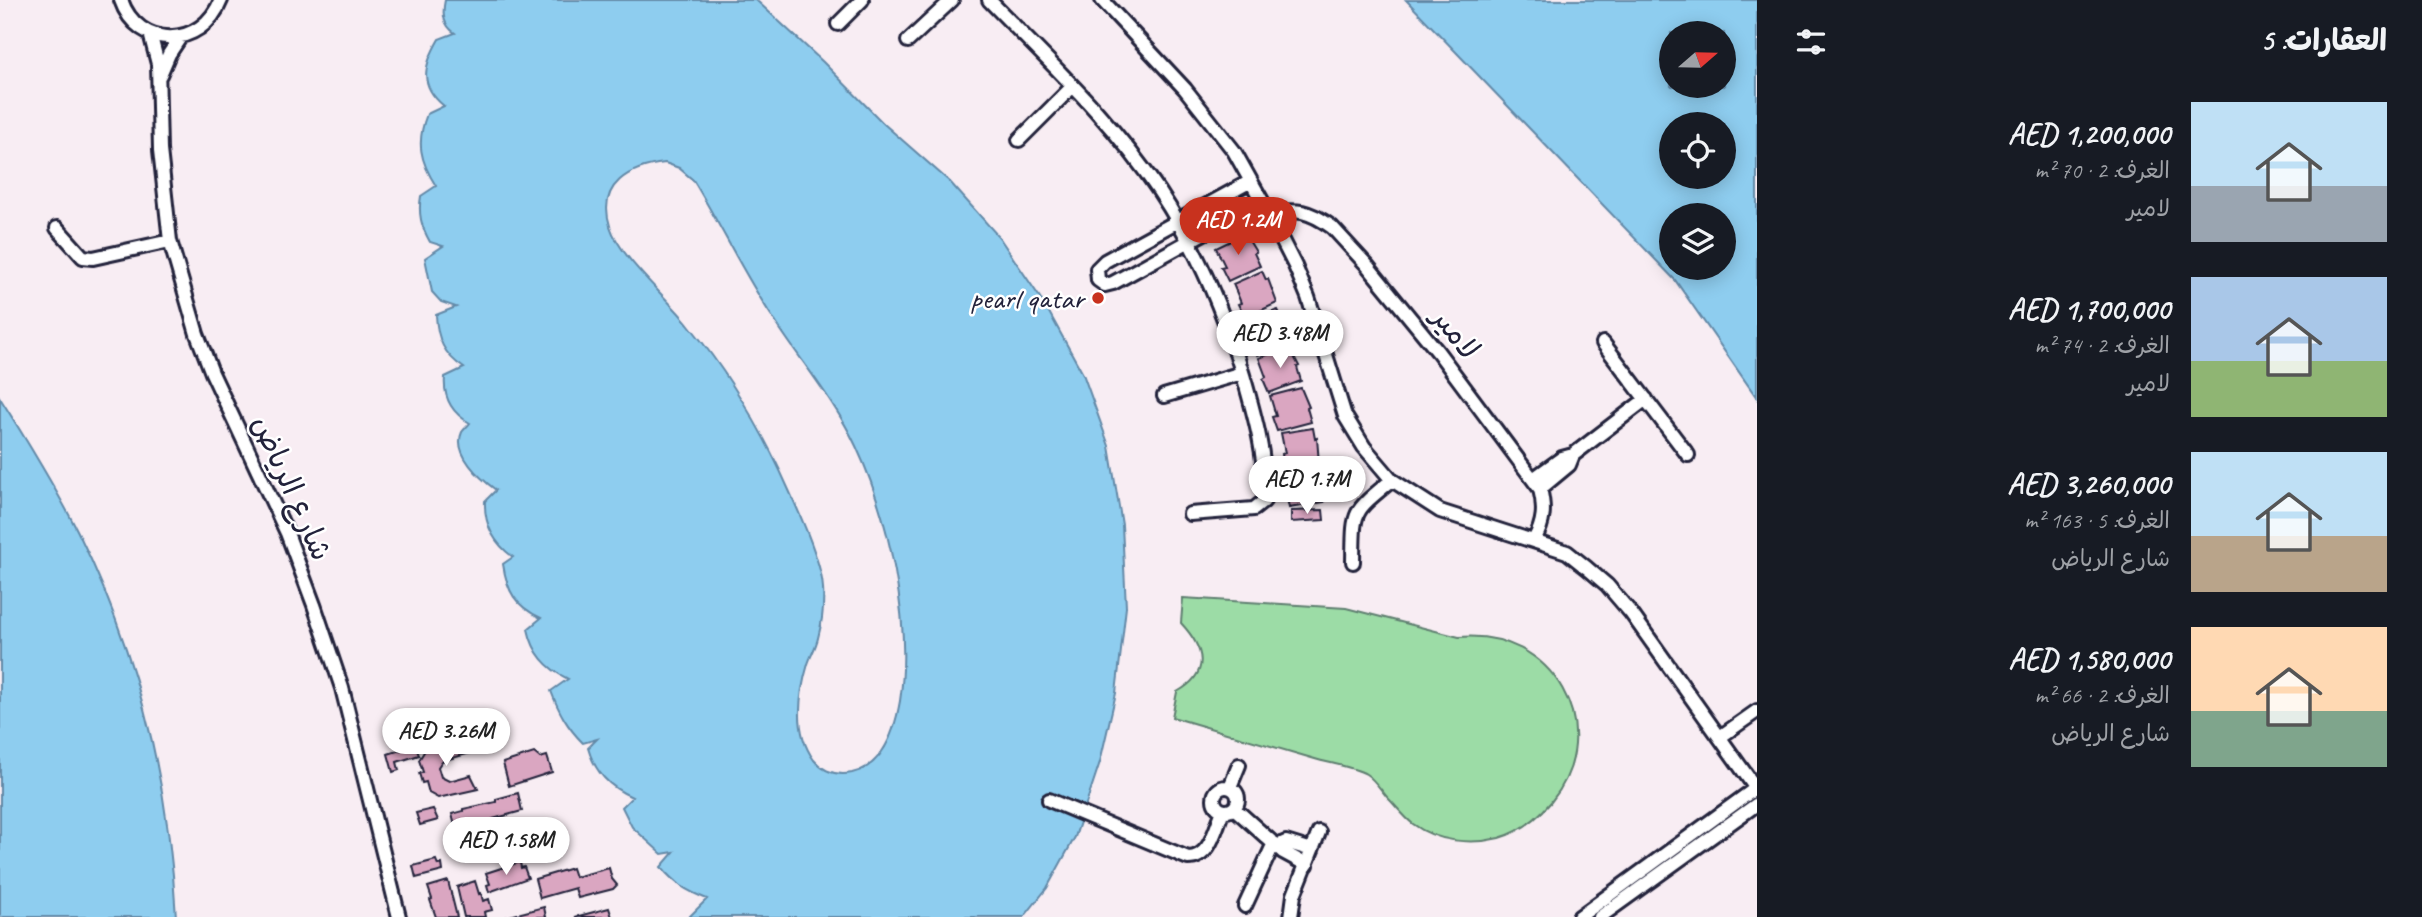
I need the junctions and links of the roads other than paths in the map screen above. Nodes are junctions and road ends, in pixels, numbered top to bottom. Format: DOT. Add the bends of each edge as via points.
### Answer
graph roads {
  1 [pos="121,0"];
  2 [pos="221,0"];
  3 [pos="862,0"];
  4 [pos="952,0"];
  5 [pos="989,0"];
  6 [pos="1102,0"];
  7 [pos="838,24"];
  8 [pos="150,33"];
  9 [pos="181,36"];
  10 [pos="908,41"];
  11 [pos="159,78"];
  12 [pos="1073,86"];
  13 [pos="1019,141"];
  14 [pos="1251,181"];
  15 [pos="1262,201"];
  16 [pos="1269,213"];
  17 [pos="1178,221"];
  18 [pos="57,228"];
  19 [pos="170,241"];
  20 [pos="1189,242"];
  21 [pos="1603,343"];
  22 [pos="1242,373"];
  23 [pos="1164,396"];
  24 [pos="1646,399"];
  25 [pos="1688,455"];
  26 [pos="1392,480"];
  27 [pos="1537,484"];
  28 [pos="1190,514"];
  29 [pos="1534,540"];
  30 [pos="1353,562"];
  31 [pos="1757,711"];
  32 [pos="1720,737"];
  33 [pos="1239,765"];
  34 [pos="1230,787"];
  35 [pos="1756,789"];
  36 [pos="1049,800"];
  37 [pos="1757,804"];
  38 [pos="1228,810"];
  39 [pos="1319,831"];
  40 [pos="1275,845"];
  41 [pos="1312,850"];
  42 [pos="1307,865"];
  43 [pos="1623,893"];
  44 [pos="1245,906"];
  45 [pos="399,917"];
  46 [pos="1291,917"];
  47 [pos="1579,917"];
  48 [pos="1600,917"];
  1 -- 8 [label="street" via="128,16"];
  2 -- 9 [label="street" via="211,19"];
  3 -- 7 [label="street"];
  4 -- 10 [label="street"];
  5 -- 12 [label="street"];
  6 -- 14 [label="street" via="1185,89 1234,151"];
  8 -- 9 [label="street"];
  8 -- 11 [label="street, شارع الرياض"];
  9 -- 11 [label="street, شارع الرياض"];
  11 -- 19 [label="street, شارع الرياض" via="160,150"];
  12 -- 13 [label="street"];
  12 -- 17 [label="street" via="1133,155"];
  14 -- 15 [label="street"];
  14 -- 17 [label="street"];
  15 -- 16 [label="street"];
  15 -- 20 [label="street"];
  16 -- 26 [label="street" via="1308,298 1345,416"];
  16 -- 27 [label="street, لامير" via="1306,212 1332,227 1431,343"];
  17 -- 20 [label="street"];
  17 -- 20 [label="street" via="1105,261 1097,269 1098,280 1105,285 1114,283"];
  18 -- 19 [label="street" via="83,257"];
  19 -- 45 [label="street, شارع الرياض" via="212,373 287,533 327,642"];
  20 -- 22 [label="street" via="1208,279"];
  21 -- 24 [label="street"];
  22 -- 23 [label="street"];
  22 -- 28 [label="street" via="1256,420 1265,501 1254,509"];
  24 -- 25 [label="street"];
  24 -- 27 [label="street" via="1573,455 1569,465"];
  26 -- 29 [label="street" via="1440,512"];
  26 -- 30 [label="street" via="1361,506 1353,519"];
  27 -- 29 [label="street" via="1544,510"];
  29 -- 32 [label="street" via="1567,552 1607,585"];
  31 -- 32 [label="street"];
  32 -- 35 [label="street"];
  33 -- 34 [label="street"];
  34 -- 38 [label="street" via="1238,797"];
  34 -- 38 [label="street" via="1215,795 1216,804"];
  35 -- 43 [label="street"];
  36 -- 38 [label="street" via="1188,858 1204,852"];
  37 -- 43 [label="street"];
  38 -- 40 [label="street"];
  39 -- 41 [label="street"];
  40 -- 41 [label="street" via="1289,843"];
  40 -- 42 [label="street"];
  40 -- 44 [label="street"];
  41 -- 42 [label="street"];
  42 -- 46 [label="street" via="1294,895"];
  43 -- 47 [label="street"];
  43 -- 48 [label="street"];
}
